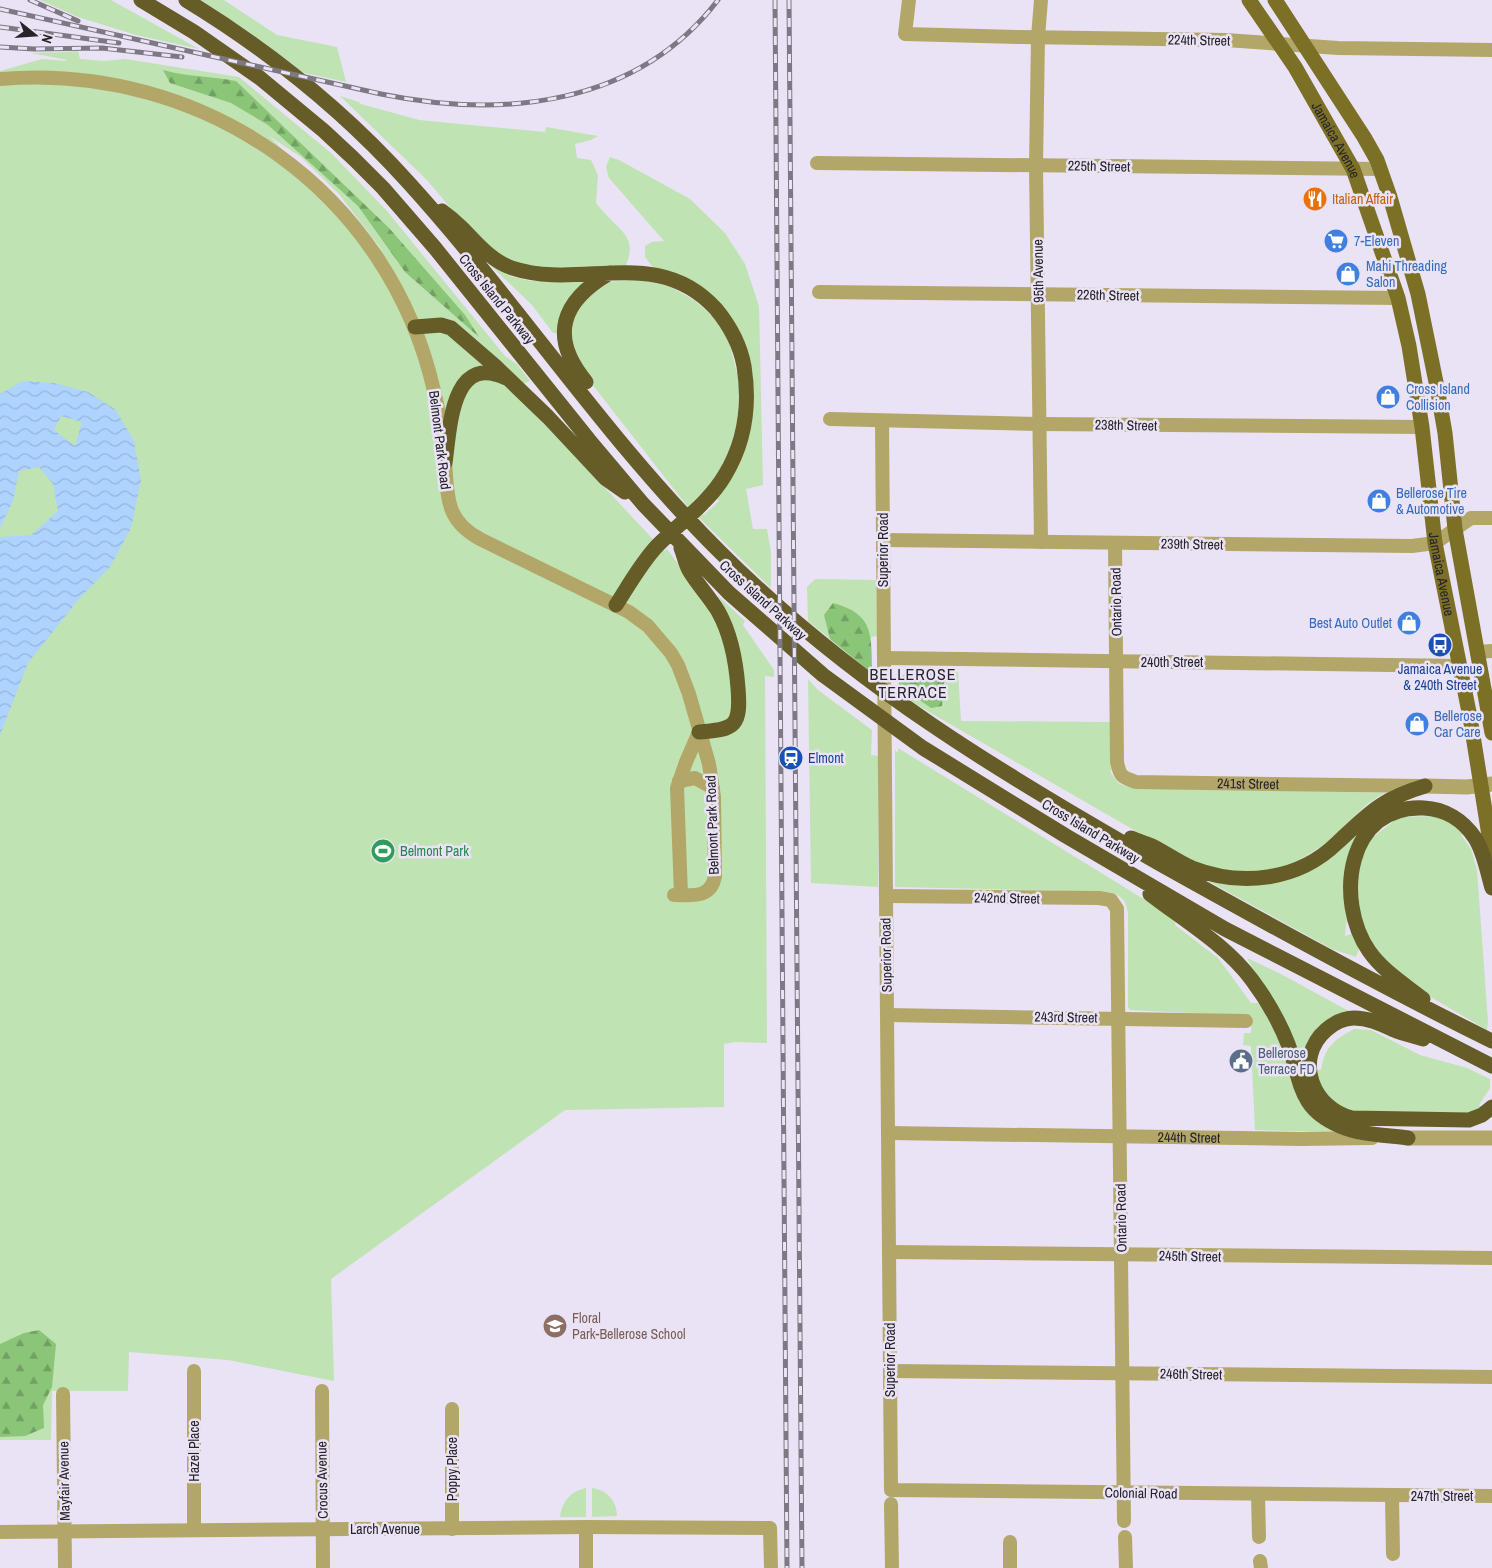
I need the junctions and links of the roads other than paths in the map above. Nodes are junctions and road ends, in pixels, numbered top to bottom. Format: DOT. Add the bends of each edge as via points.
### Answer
graph roads {
  1 [pos="141,0"];
  2 [pos="186,0"];
  3 [pos="909,0"];
  4 [pos="1041,0"];
  5 [pos="1249,0"];
  6 [pos="1275,0"];
  7 [pos="1038,37"];
  8 [pos="1278,43"];
  9 [pos="1306,47"];
  10 [pos="1492,50"];
  11 [pos="0,79"];
  12 [pos="817,163"];
  13 [pos="1036,166"];
  14 [pos="1353,169"];
  15 [pos="1380,169"];
  16 [pos="408,182"];
  17 [pos="610,273"];
  18 [pos="819,292"];
  19 [pos="1038,294"];
  20 [pos="1398,298"];
  21 [pos="415,327"];
  22 [pos="507,378"];
  23 [pos="602,418"];
  24 [pos="830,419"];
  25 [pos="882,421"];
  26 [pos="1040,424"];
  27 [pos="1422,427"];
  28 [pos="445,463"];
  29 [pos="643,504"];
  30 [pos="1492,518"];
  31 [pos="1455,529"];
  32 [pos="678,539"];
  33 [pos="883,540"];
  34 [pos="1041,542"];
  35 [pos="1115,543"];
  36 [pos="1435,543"];
  37 [pos="616,605"];
  38 [pos="1492,651"];
  39 [pos="1477,652"];
  40 [pos="884,658"];
  41 [pos="1116,662"];
  42 [pos="1460,666"];
  43 [pos="699,732"];
  44 [pos="1492,732"];
  45 [pos="679,781"];
  46 [pos="1487,784"];
  47 [pos="1424,786"];
  48 [pos="713,788"];
  49 [pos="1081,818"];
  50 [pos="1492,854"];
  51 [pos="1100,855"];
  52 [pos="1492,888"];
  53 [pos="886,896"];
  54 [pos="1118,915"];
  55 [pos="887,1015"];
  56 [pos="1119,1018"];
  57 [pos="1447,1019"];
  58 [pos="1246,1021"];
  59 [pos="1492,1041"];
  60 [pos="1463,1052"];
  61 [pos="1492,1066"];
  62 [pos="1492,1107"];
  63 [pos="888,1133"];
  64 [pos="1120,1136"];
  65 [pos="1408,1138"];
  66 [pos="1492,1138"];
  67 [pos="889,1252"];
  68 [pos="1122,1255"];
  69 [pos="1492,1258"];
  70 [pos="194,1371"];
  71 [pos="890,1371"];
  72 [pos="1123,1373"];
  73 [pos="1492,1377"];
  74 [pos="322,1391"];
  75 [pos="63,1394"];
  76 [pos="452,1409"];
  77 [pos="891,1490"];
  78 [pos="1124,1492"];
  79 [pos="1258,1494"];
  80 [pos="1392,1496"];
  81 [pos="1492,1496"];
  82 [pos="891,1504"];
  83 [pos="1124,1521"];
  84 [pos="586,1527"];
  85 [pos="452,1528"];
  86 [pos="194,1530"];
  87 [pos="323,1530"];
  88 [pos="0,1532"];
  89 [pos="65,1532"];
  90 [pos="1125,1537"];
  91 [pos="1259,1537"];
  92 [pos="1010,1542"];
  93 [pos="1393,1554"];
  94 [pos="65,1568"];
  95 [pos="323,1568"];
  96 [pos="586,1568"];
  97 [pos="771,1568"];
  98 [pos="892,1568"];
  99 [pos="1010,1568"];
  100 [pos="1126,1568"];
  1 -- 29 [label="highway, Cross Island Parkway" via="260,78 324,131 377,182 435,248"];
  2 -- 16 [label="highway, Cross Island Parkway" via="234,31 313,91"];
  3 -- 7 [label="street, 224th Street" via="906,34"];
  4 -- 7 [label="street, 95th Avenue"];
  5 -- 8 [label="main road, Jamaica Avenue"];
  6 -- 9 [label="main road, Jamaica Avenue"];
  7 -- 8 [label="street, 224th Street"];
  7 -- 13 [label="street, 95th Avenue"];
  8 -- 9 [label="street, 224th Street"];
  8 -- 14 [label="main road, Jamaica Avenue"];
  9 -- 10 [label="street, 224th Street"];
  9 -- 15 [label="main road, Jamaica Avenue" via="1364,137"];
  11 -- 21 [label="street, Belmont Park Road" via="70,78 103,82 194,107 244,132 301,172 358,230 382,263"];
  12 -- 13 [label="street, 225th Street"];
  13 -- 14 [label="street, 225th Street"];
  13 -- 19 [label="street, 95th Avenue"];
  14 -- 15 [label="street, 225th Street"];
  14 -- 20 [label="main road, Jamaica Avenue"];
  15 -- 31 [label="main road, Jamaica Avenue" via="1418,294 1444,433"];
  16 -- 17 [label="highway" via="461,226 483,250 509,267 534,273"];
  16 -- 23 [label="highway, Cross Island Parkway"];
  17 -- 23 [label="highway" via="590,285 577,299 568,315 564,332 566,352 587,383"];
  17 -- 37 [label="highway" via="653,274 689,287 703,296 735,336 746,390 742,435 725,475 702,504 646,559"];
  18 -- 19 [label="street, 226th Street"];
  19 -- 20 [label="street, 226th Street"];
  19 -- 26 [label="street, 95th Avenue"];
  20 -- 27 [label="main road, Jamaica Avenue"];
  21 -- 22 [label="highway" via="441,325 451,328"];
  21 -- 28 [label="street, Belmont Park Road" via="435,392"];
  22 -- 28 [label="highway" via="490,372 466,380 457,397"];
  22 -- 29 [label="highway" via="605,478"];
  23 -- 49 [label="highway, Cross Island Parkway" via="674,505 721,554 803,629 926,722"];
  24 -- 25 [label="street, 238th Street"];
  25 -- 26 [label="street, 238th Street"];
  25 -- 33 [label="street, Superior Road"];
  26 -- 27 [label="street, 238th Street"];
  26 -- 34 [label="street, 95th Avenue"];
  27 -- 36 [label="main road, Jamaica Avenue"];
  28 -- 37 [label="street, Belmont Park Road" via="446,493 452,513 468,532"];
  29 -- 32 [label="highway, Cross Island Parkway"];
  30 -- 31 [label="street, 239th Street" via="1471,518"];
  31 -- 36 [label="street, 239th Street"];
  31 -- 39 [label="main road, Jamaica Avenue"];
  32 -- 43 [label="highway" via="689,570 726,627 737,677 739,704 734,724 723,730"];
  32 -- 51 [label="highway, Cross Island Parkway" via="760,621 855,699 957,770"];
  33 -- 34 [label="street, 239th Street"];
  33 -- 40 [label="street, Superior Road"];
  34 -- 35 [label="street, 239th Street"];
  35 -- 36 [label="street, 239th Street" via="1412,546"];
  35 -- 41 [label="street, Ontario Road"];
  36 -- 42 [label="main road, Jamaica Avenue"];
  37 -- 43 [label="street, Belmont Park Road" via="648,626 671,653 687,686"];
  38 -- 39 [label="street"];
  39 -- 44 [label="main road, Jamaica Avenue"];
  40 -- 41 [label="street, 240th Street"];
  40 -- 53 [label="street, Superior Road"];
  41 -- 42 [label="street, 240th Street"];
  41 -- 47 [label="street, 241st Street" via="1117,762 1123,778 1136,782"];
  42 -- 46 [label="main road, Jamaica Avenue"];
  43 -- 45 [label="street, Belmont Park Road"];
  43 -- 48 [label="street, Belmont Park Road" via="706,746"];
  45 -- 48 [label="street" via="695,778"];
  45 -- 48 [label="street, Belmont Park Road" via="678,895 704,893 714,881"];
  46 -- 47 [label="street, 241st Street" via="1467,788"];
  46 -- 50 [label="main road, Jamaica Avenue"];
  47 -- 49 [label="highway" via="1376,807 1317,860 1293,871 1256,879 1229,878 1204,872"];
  49 -- 57 [label="highway, Cross Island Parkway" via="1305,944"];
  51 -- 60 [label="highway, Cross Island Parkway" via="1226,929"];
  51 -- 65 [label="highway" via="1220,948 1252,979 1277,1019 1292,1056 1300,1088 1315,1111 1348,1129"];
  52 -- 57 [label="highway" via="1475,838 1456,818 1439,810 1412,808 1385,817 1369,830 1355,855 1350,876 1350,899 1363,942 1382,966"];
  53 -- 54 [label="street, 242nd Street" via="1099,898 1111,900"];
  53 -- 55 [label="street, Superior Road"];
  54 -- 56 [label="street, Ontario Road"];
  55 -- 56 [label="street, 243rd Street"];
  55 -- 63 [label="street, Superior Road"];
  56 -- 58 [label="street, 243rd Street"];
  56 -- 64 [label="street, Ontario Road"];
  57 -- 59 [label="highway, Cross Island Parkway"];
  60 -- 61 [label="highway, Cross Island Parkway"];
  60 -- 62 [label="highway" via="1379,1023 1348,1019 1328,1028 1317,1040 1311,1054 1310,1077 1315,1091 1326,1104 1339,1114 1352,1118 1470,1120"];
  63 -- 64 [label="street, 244th Street"];
  63 -- 67 [label="street, Superior Road"];
  64 -- 65 [label="street, 244th Street"];
  64 -- 68 [label="street, Ontario Road"];
  65 -- 66 [label="street, 244th Street"];
  67 -- 68 [label="street, 245th Street"];
  67 -- 71 [label="street, Superior Road"];
  68 -- 69 [label="street, 245th Street"];
  68 -- 72 [label="street, Ontario Road"];
  70 -- 86 [label="street, Hazel Place"];
  71 -- 72 [label="street, 246th Street"];
  71 -- 77 [label="street, Superior Road"];
  72 -- 73 [label="street, 246th Street"];
  72 -- 78 [label="street, Ontario Road"];
  74 -- 87 [label="street, Crocus Avenue"];
  75 -- 89 [label="street, Mayfair Avenue"];
  76 -- 85 [label="street, Poppy Place"];
  77 -- 78 [label="street, Colonial Road"];
  78 -- 79 [label="street, Colonial Road"];
  78 -- 83 [label="street, Ontario Road"];
  79 -- 80 [label="street, Colonial Road"];
  79 -- 91 [label="street"];
  80 -- 81 [label="street, 247th Street"];
  80 -- 93 [label="street"];
  82 -- 98 [label="street"];
  84 -- 85 [label="street, Larch Avenue"];
  84 -- 96 [label="street"];
  84 -- 97 [label="street, Larch Avenue" via="770,1528"];
  85 -- 87 [label="street, Larch Avenue"];
  86 -- 87 [label="street, Larch Avenue"];
  86 -- 89 [label="street, Larch Avenue"];
  87 -- 95 [label="street, Crocus Avenue"];
  88 -- 89 [label="street, Larch Avenue"];
  89 -- 94 [label="street, Mayfair Avenue"];
  90 -- 100 [label="street"];
  92 -- 99 [label="street"];
}
